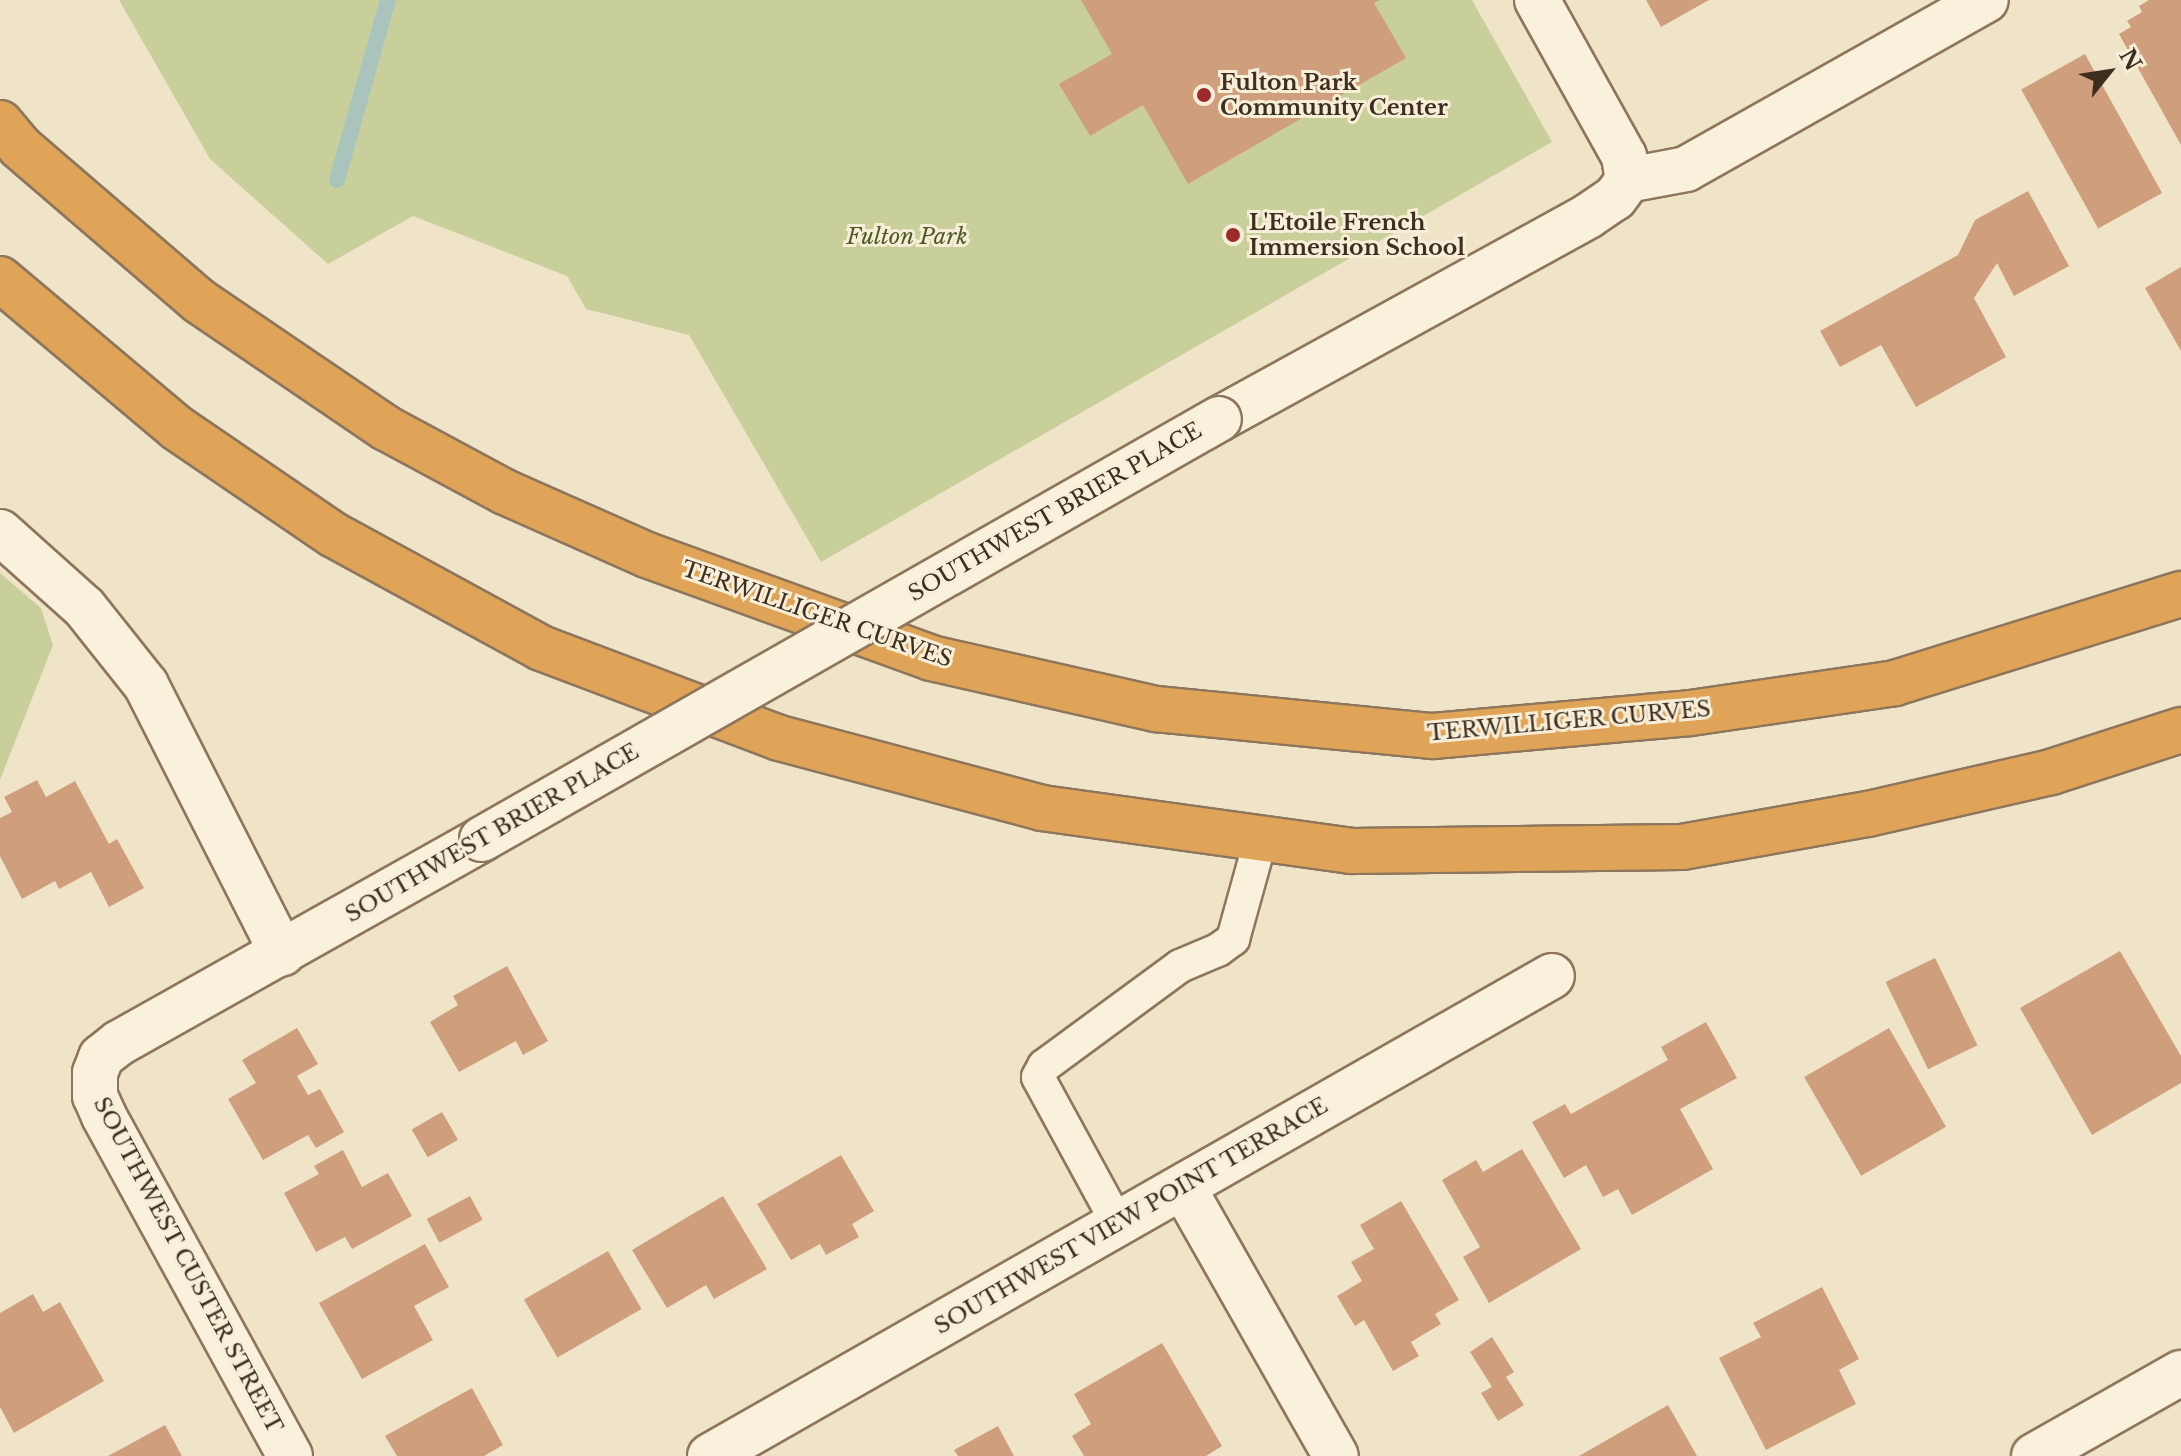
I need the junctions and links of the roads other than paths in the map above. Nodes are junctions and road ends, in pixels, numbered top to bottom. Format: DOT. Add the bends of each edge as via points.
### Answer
graph roads {
  1 [pos="1537,0"];
  2 [pos="1986,0"];
  3 [pos="0,123"];
  4 [pos="1628,180"];
  5 [pos="0,279"];
  6 [pos="0,532"];
  7 [pos="2181,594"];
  8 [pos="2181,730"];
  9 [pos="1261,838"];
  10 [pos="282,953"];
  11 [pos="1552,976"];
  12 [pos="95,1073"];
  13 [pos="1183,1187"];
  14 [pos="1118,1224"];
  15 [pos="2181,1373"];
  16 [pos="290,1456"];
  17 [pos="710,1456"];
  18 [pos="1336,1456"];
  19 [pos="2034,1456"];
  1 -- 4 [label="street" via="1624,156"];
  2 -- 4 [label="street" via="1686,169"];
  3 -- 7 [label="highway, TERWILLIGER CURVES" via="20,147 199,301 386,428 505,492 647,555 931,658 1156,709 1433,736 1690,713 1895,683"];
  4 -- 10 [label="street, SOUTHWEST BRIER PLACE, bridge" via="1615,198 1588,216 1219,419"];
  5 -- 9 [label="highway" via="177,428 334,535 541,648 779,738 1042,808"];
  6 -- 10 [label="street" via="84,607 146,685"];
  8 -- 9 [label="highway" via="2035,775 1868,814 1682,847 1351,851"];
  9 -- 14 [label="lane" via="1233,939 1180,966 1044,1066 1038,1077"];
  10 -- 12 [label="street, SOUTHWEST BRIER PLACE" via="119,1043 101,1057"];
  11 -- 13 [label="street, SOUTHWEST VIEW POINT TERRACE"];
  12 -- 16 [label="street, SOUTHWEST CUSTER STREET" via="95,1096 104,1116"];
  13 -- 14 [label="street, SOUTHWEST VIEW POINT TERRACE"];
  13 -- 18 [label="street"];
  14 -- 17 [label="street, SOUTHWEST VIEW POINT TERRACE"];
  15 -- 19 [label="street"];
}
